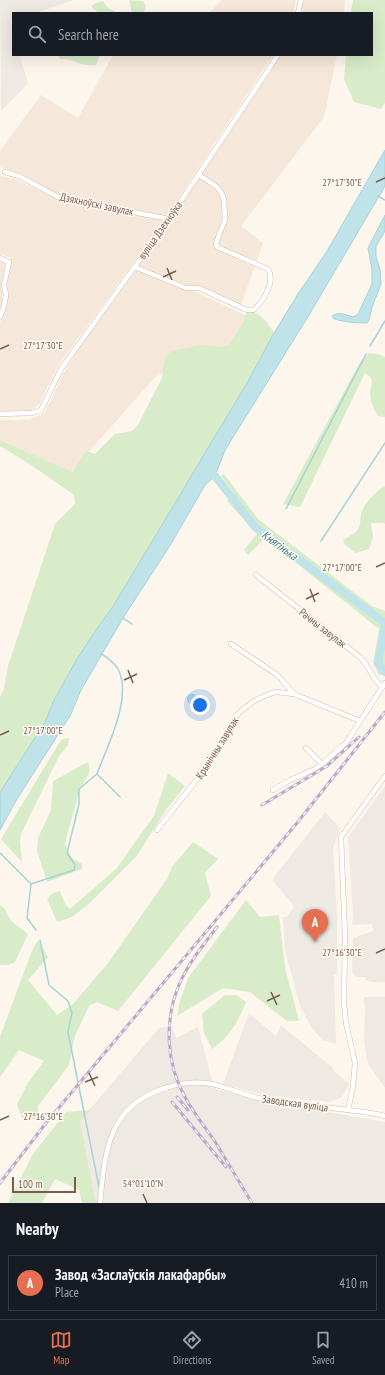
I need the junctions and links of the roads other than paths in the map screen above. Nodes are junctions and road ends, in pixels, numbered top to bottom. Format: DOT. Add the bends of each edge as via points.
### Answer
graph roads {
  1 [pos="301,0"];
  2 [pos="298,12"];
  3 [pos="277,56"];
  4 [pos="5,172"];
  5 [pos="199,175"];
  6 [pos="169,219"];
  7 [pos="0,258"];
  8 [pos="135,267"];
  9 [pos="0,316"];
  10 [pos="0,414"];
  11 [pos="256,575"];
  12 [pos="231,644"];
  13 [pos="383,685"];
  14 [pos="294,694"];
  15 [pos="360,720"];
  16 [pos="306,748"];
  17 [pos="322,764"];
  18 [pos="385,776"];
  19 [pos="273,790"];
  20 [pos="157,830"];
  21 [pos="348,1110"];
  22 [pos="385,1116"];
  23 [pos="100,1203"];
  1 -- 2 [label="street"];
  3 -- 5 [label="street, вуліца Дзехноўка"];
  4 -- 6 [label="street, Дзяхноўскі завулак" via="19,176 60,198"];
  5 -- 6 [label="street, вуліца Дзехноўка"];
  5 -- 8 [label="street" via="217,187 224,200 225,216 216,242 217,247 268,269 270,283 265,296 253,310 247,310 198,288 186,288"];
  6 -- 8 [label="street, вуліца Дзехноўка"];
  7 -- 9 [label="street" via="9,262 4,285 6,295"];
  8 -- 10 [label="street, вуліца Дзехноўка" via="61,369 43,406 32,413"];
  11 -- 13 [label="street, Рачны завулак" via="361,658 374,680"];
  12 -- 14 [label="street" via="276,674"];
  13 -- 15 [label="street"];
  14 -- 15 [label="street"];
  14 -- 20 [label="street, Крынічны завулак" via="269,694 241,711 205,769"];
  15 -- 17 [label="street" via="346,743"];
  16 -- 17 [label="street"];
  17 -- 19 [label="street"];
  18 -- 21 [label="street" via="341,837 345,934 344,1002 355,1063"];
  21 -- 22 [label="street, Заводская вуліца"];
  21 -- 23 [label="street, Заводская вуліца" via="265,1100 207,1083 187,1082 157,1090 135,1103 114,1128 105,1157"];
}
